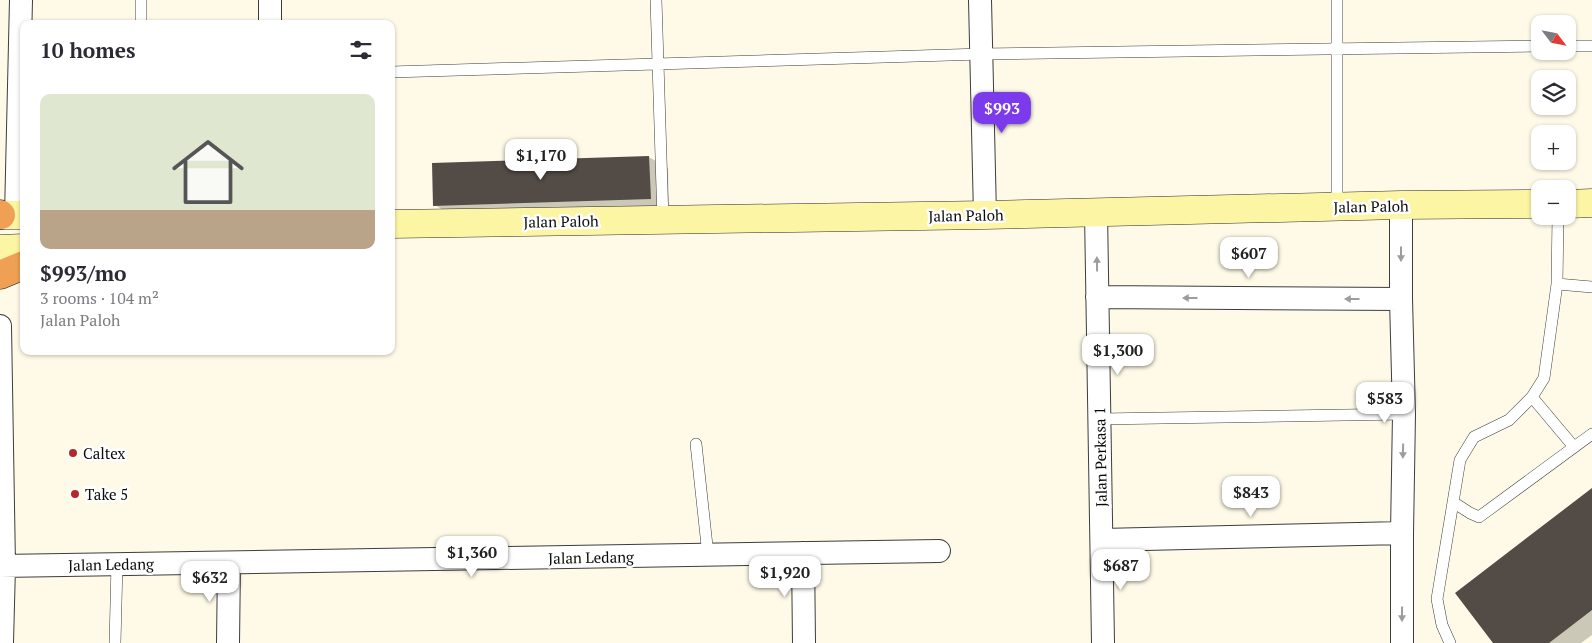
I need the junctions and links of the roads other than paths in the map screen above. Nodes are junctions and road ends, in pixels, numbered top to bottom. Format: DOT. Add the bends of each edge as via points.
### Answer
graph roads {
  1 [pos="22,0"];
  2 [pos="141,0"];
  3 [pos="270,0"];
  4 [pos="656,0"];
  5 [pos="980,0"];
  6 [pos="1337,0"];
  7 [pos="21,20"];
  8 [pos="141,20"];
  9 [pos="270,20"];
  10 [pos="20,31"];
  11 [pos="1531,46"];
  12 [pos="1576,46"];
  13 [pos="1592,46"];
  14 [pos="1337,49"];
  15 [pos="982,54"];
  16 [pos="658,64"];
  17 [pos="395,72"];
  18 [pos="1531,204"];
  19 [pos="1576,204"];
  20 [pos="1592,204"];
  21 [pos="1401,205"];
  22 [pos="1338,206"];
  23 [pos="1096,212"];
  24 [pos="8,215"];
  25 [pos="985,215"];
  26 [pos="663,220"];
  27 [pos="395,224"];
  28 [pos="1558,225"];
  29 [pos="20,248"];
  30 [pos="0,249"];
  31 [pos="20,267"];
  32 [pos="0,275"];
  33 [pos="1557,284"];
  34 [pos="1592,287"];
  35 [pos="1097,297"];
  36 [pos="1401,299"];
  37 [pos="0,326"];
  38 [pos="1532,397"];
  39 [pos="1404,414"];
  40 [pos="1100,419"];
  41 [pos="1592,434"];
  42 [pos="696,444"];
  43 [pos="1574,447"];
  44 [pos="1453,502"];
  45 [pos="1402,533"];
  46 [pos="1102,540"];
  47 [pos="939,551"];
  48 [pos="803,553"];
  49 [pos="708,555"];
  50 [pos="230,563"];
  51 [pos="117,564"];
  52 [pos="2,566"];
  53 [pos="2,643"];
  54 [pos="115,643"];
  55 [pos="228,643"];
  56 [pos="804,643"];
  57 [pos="1103,643"];
  58 [pos="1402,643"];
  59 [pos="1450,643"];
  1 -- 7 [label="street"];
  2 -- 8 [label="lane"];
  3 -- 9 [label="street"];
  4 -- 16 [label="lane"];
  5 -- 15 [label="street"];
  6 -- 14 [label="lane"];
  10 -- 24 [label="street"];
  11 -- 14 [label="lane"];
  12 -- 13 [label="lane"];
  14 -- 15 [label="lane"];
  14 -- 22 [label="lane"];
  15 -- 16 [label="lane"];
  15 -- 25 [label="street"];
  16 -- 17 [label="lane"];
  16 -- 26 [label="lane"];
  18 -- 21 [label="main road, Jalan Paloh"];
  19 -- 20 [label="main road"];
  21 -- 22 [label="main road, Jalan Paloh"];
  21 -- 36 [label="street, one-way"];
  22 -- 23 [label="main road, Jalan Paloh"];
  23 -- 25 [label="main road, Jalan Paloh"];
  35 -- 23 [label="street, Jalan Perkasa 1, one-way"];
  25 -- 26 [label="main road, Jalan Paloh"];
  26 -- 27 [label="main road, Jalan Paloh"];
  28 -- 33 [label="lane"];
  29 -- 30 [label="main road"];
  31 -- 32 [label="highway"];
  33 -- 34 [label="lane"];
  33 -- 38 [label="lane" via="1544,378"];
  36 -- 35 [label="street, one-way"];
  35 -- 40 [label="street, Jalan Perkasa 1"];
  36 -- 39 [label="street"];
  37 -- 52 [label="street"];
  38 -- 43 [label="lane"];
  38 -- 44 [label="lane" via="1509,420 1474,437 1460,460"];
  39 -- 40 [label="lane"];
  39 -- 45 [label="street, one-way"];
  40 -- 46 [label="street, Jalan Perkasa 1"];
  41 -- 43 [label="lane"];
  42 -- 49 [label="lane"];
  43 -- 44 [label="lane" via="1479,517"];
  44 -- 59 [label="lane" via="1437,599 1442,625"];
  45 -- 46 [label="street"];
  45 -- 58 [label="street, one-way"];
  46 -- 57 [label="street, Jalan Perkasa 1"];
  47 -- 48 [label="street, Jalan Ledang"];
  48 -- 49 [label="street, Jalan Ledang"];
  48 -- 56 [label="street"];
  49 -- 50 [label="street, Jalan Ledang"];
  50 -- 51 [label="street, Jalan Ledang"];
  50 -- 55 [label="street"];
  51 -- 52 [label="street, Jalan Ledang"];
  51 -- 54 [label="lane"];
  52 -- 53 [label="street"];
}
